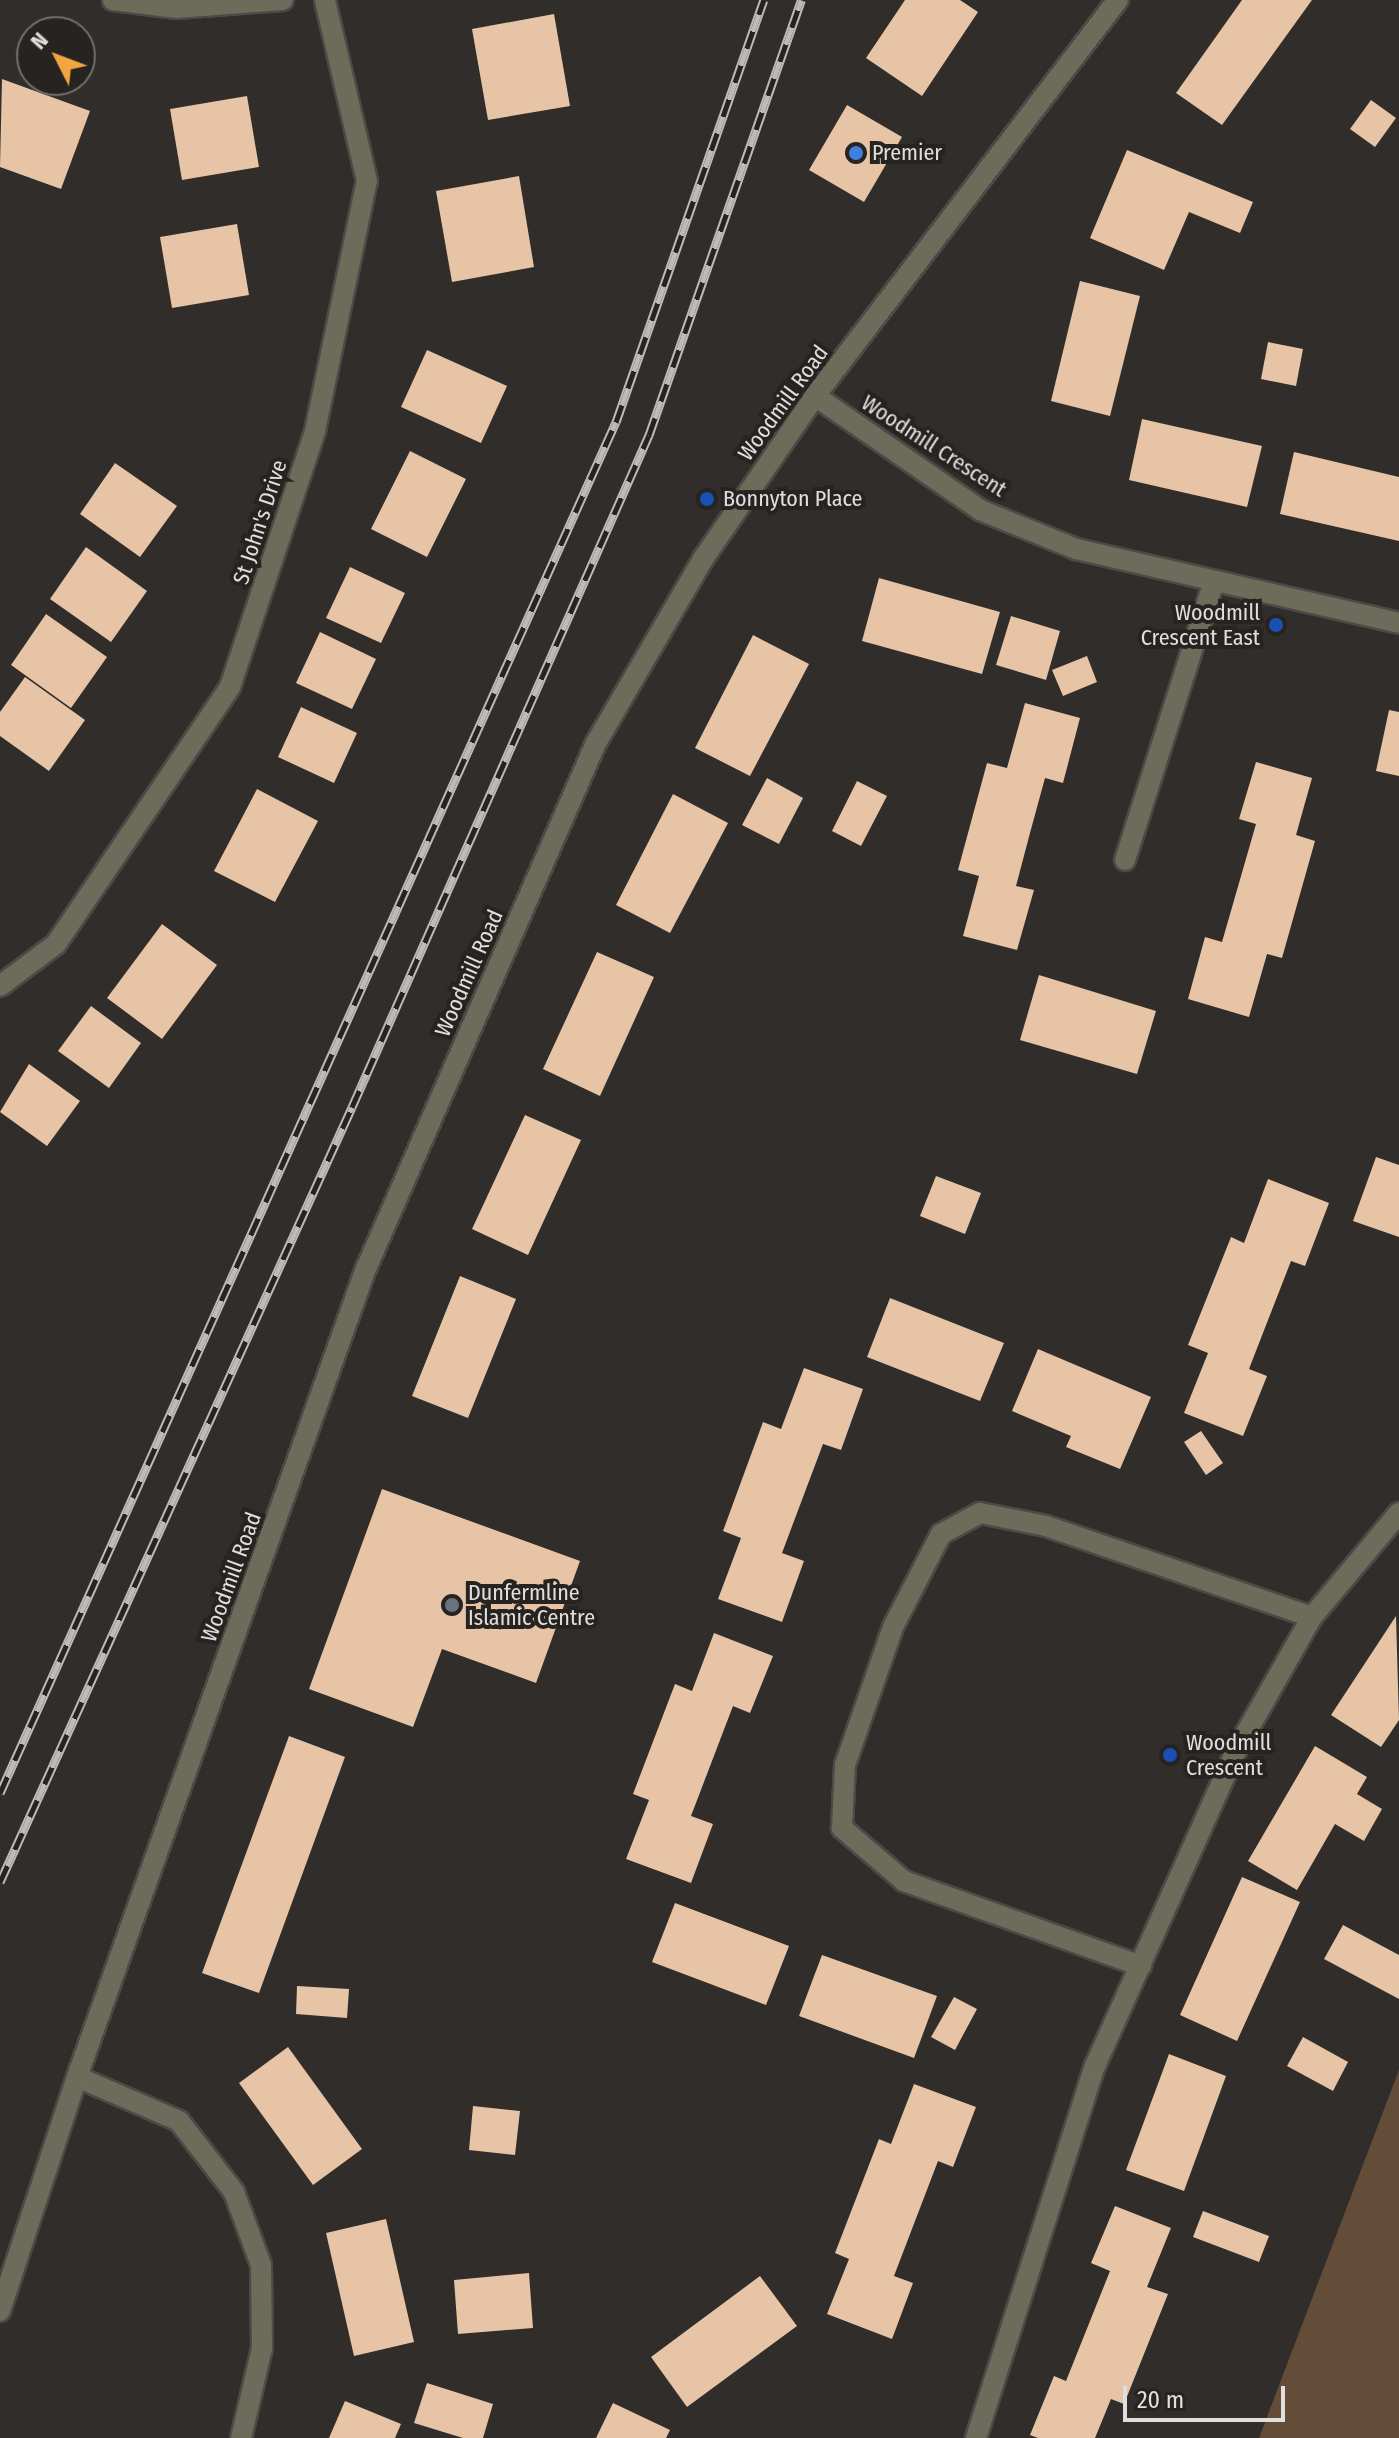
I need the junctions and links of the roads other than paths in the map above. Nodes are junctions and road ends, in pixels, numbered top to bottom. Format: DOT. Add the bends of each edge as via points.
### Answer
graph roads {
  1 [pos="113,0"];
  2 [pos="283,0"];
  3 [pos="325,0"];
  4 [pos="1118,0"];
  5 [pos="815,396"];
  6 [pos="1214,581"];
  7 [pos="1399,623"];
  8 [pos="1125,860"];
  9 [pos="0,986"];
  10 [pos="1399,1513"];
  11 [pos="1312,1617"];
  12 [pos="1141,1966"];
  13 [pos="77,2077"];
  14 [pos="0,2311"];
  15 [pos="241,2438"];
  16 [pos="976,2438"];
  1 -- 2 [label="street" via="176,8"];
  3 -- 9 [label="street, St John's Drive" via="367,181 315,431 230,687 56,944"];
  4 -- 5 [label="street, Woodmill Road"];
  5 -- 6 [label="street, Woodmill Crescent" via="980,510 1076,549"];
  5 -- 13 [label="street, Woodmill Road" via="703,559 596,743 365,1271"];
  6 -- 7 [label="street, Woodmill Crescent"];
  6 -- 8 [label="street"];
  10 -- 11 [label="street"];
  11 -- 12 [label="street" via="1238,1747"];
  11 -- 12 [label="street" via="1046,1526 980,1513 941,1534 893,1627 845,1765 842,1828 904,1881"];
  12 -- 16 [label="street" via="1095,2066"];
  13 -- 14 [label="street, Woodmill Road"];
  13 -- 15 [label="street" via="179,2121 234,2192 261,2265 262,2348"];
}
